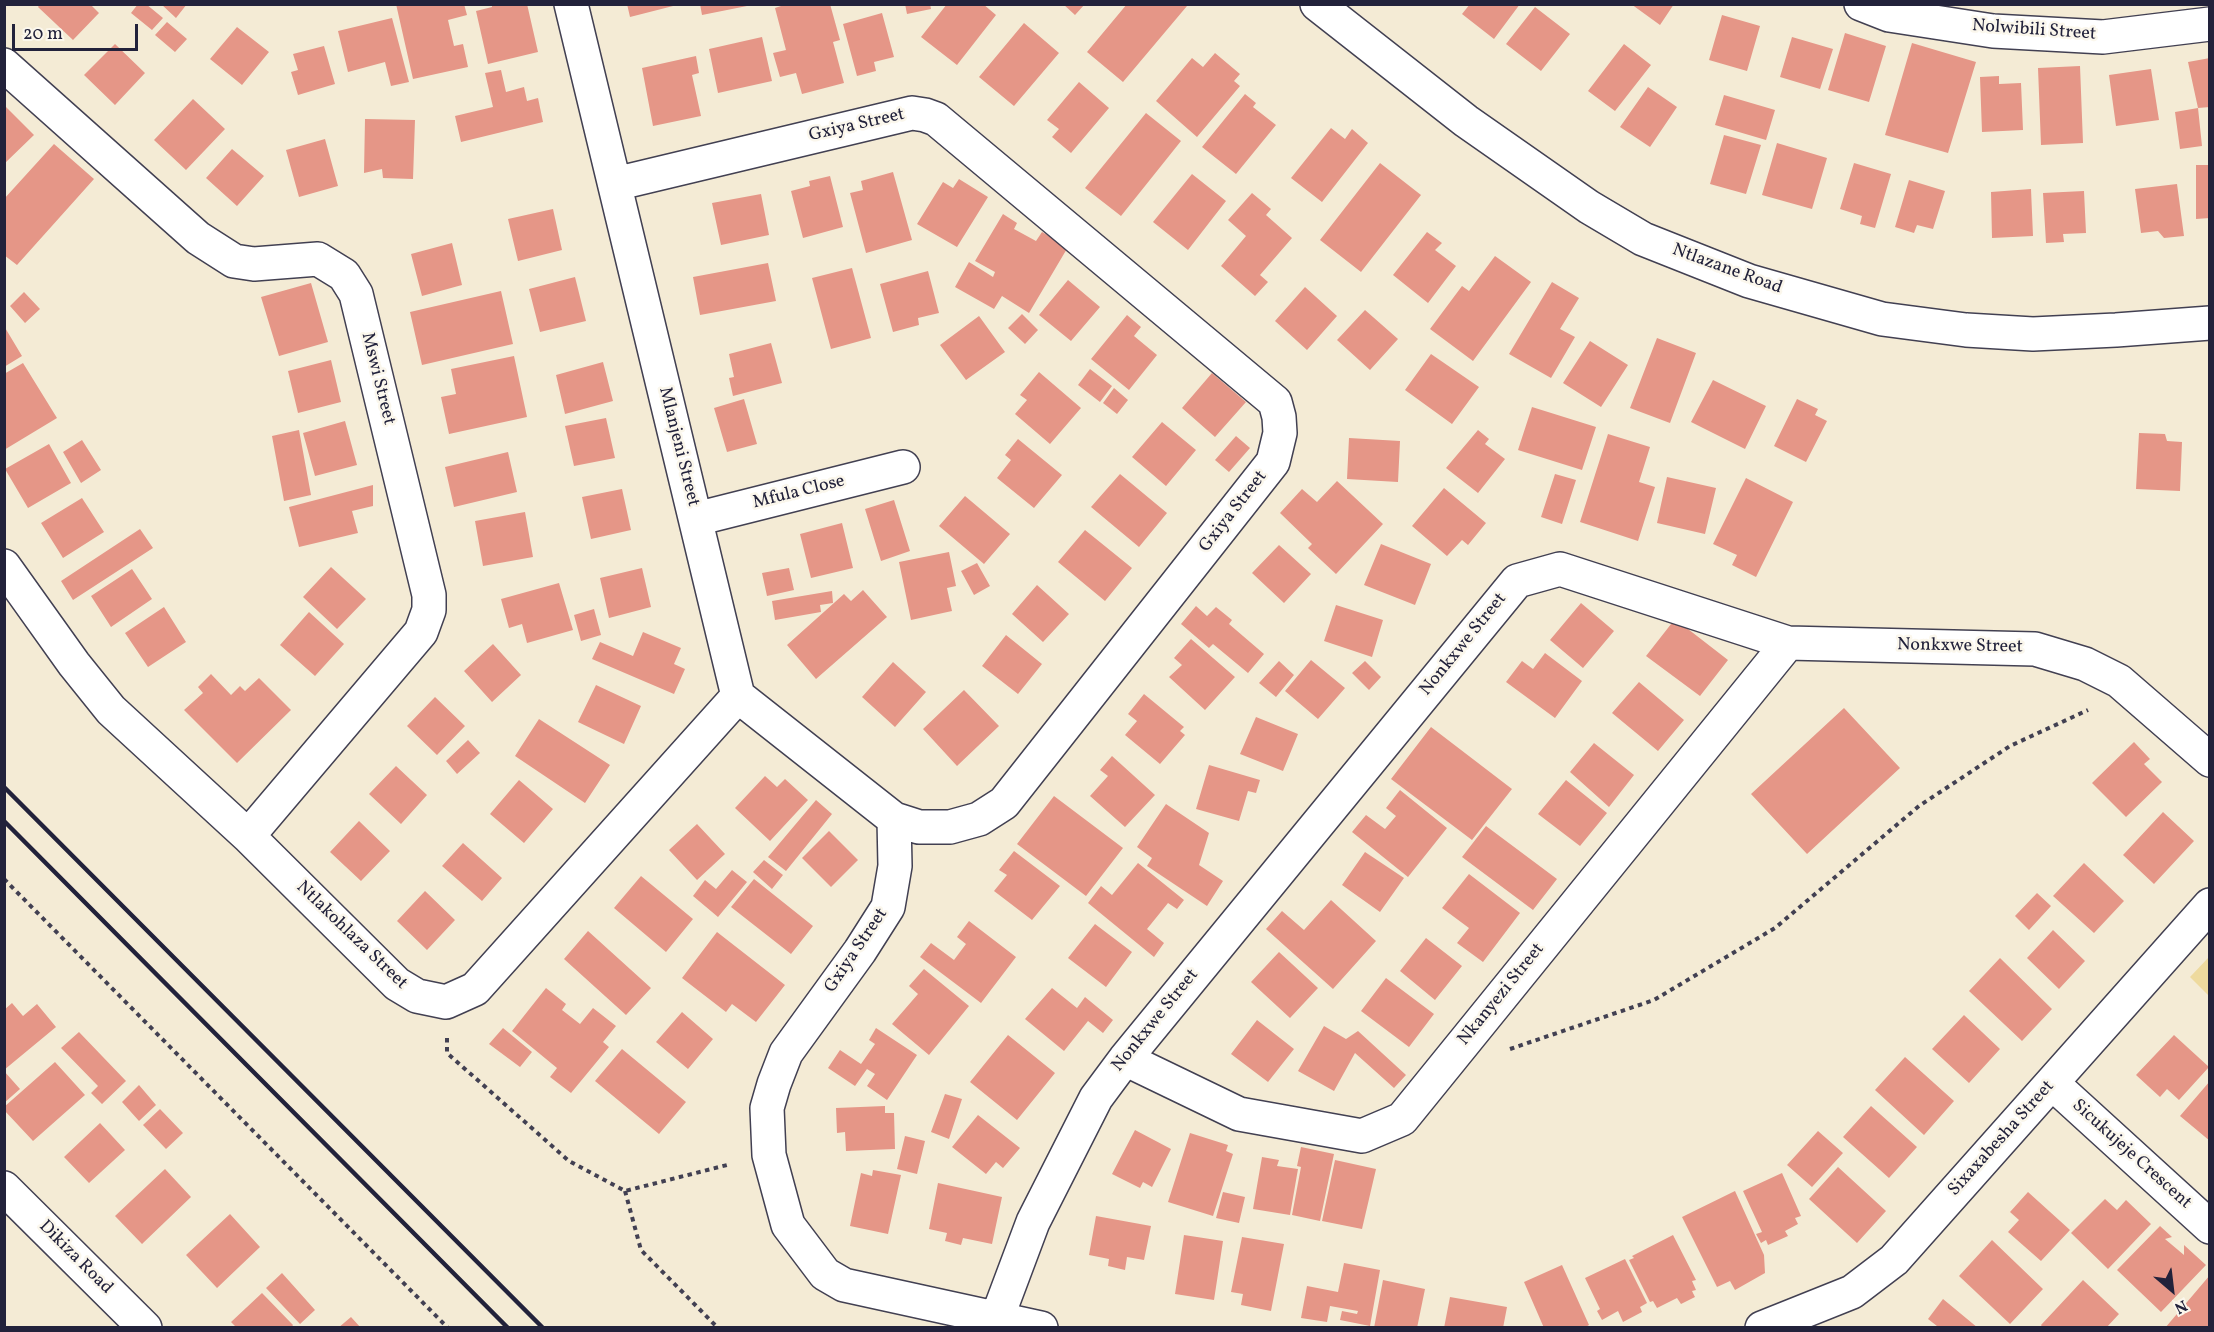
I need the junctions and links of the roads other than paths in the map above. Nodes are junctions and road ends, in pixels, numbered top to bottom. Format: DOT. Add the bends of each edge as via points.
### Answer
graph roads {
  1 [pos="571,4"];
  2 [pos="1317,4"];
  3 [pos="1861,4"];
  4 [pos="2210,24"];
  5 [pos="4,65"];
  6 [pos="615,184"];
  7 [pos="2210,323"];
  8 [pos="903,467"];
  9 [pos="696,519"];
  10 [pos="4,566"];
  11 [pos="1788,643"];
  12 [pos="738,696"];
  13 [pos="2210,760"];
  14 [pos="894,819"];
  15 [pos="248,836"];
  16 [pos="2210,905"];
  17 [pos="1125,1059"];
  18 [pos="2052,1083"];
  19 [pos="4,1188"];
  20 [pos="2210,1227"];
  21 [pos="997,1318"];
  22 [pos="145,1328"];
  23 [pos="1041,1328"];
  24 [pos="1762,1328"];
  1 -- 6 [label="street, Mlanjeni Street"];
  2 -- 7 [label="street, Ntlazane Road" via="1466,121 1580,202 1643,239 1749,281 1882,319 1966,330 2033,334"];
  3 -- 4 [label="street, Nolwibili Street" via="1889,15 1993,31 2103,37"];
  5 -- 15 [label="street, Mswi Street" via="198,238 234,261 254,264 318,259 344,275 356,294 429,595 429,610 421,632"];
  6 -- 9 [label="street, Mlanjeni Street"];
  6 -- 14 [label="street, Gxiya Street" via="912,113 925,115 936,119 1275,402 1280,433 1273,462 1004,803 979,819 950,827 919,827"];
  8 -- 9 [label="street, Mfula Close"];
  9 -- 12 [label="street, Mlanjeni Street"];
  10 -- 15 [label="street, Ntlakohlaza Street" via="111,710"];
  11 -- 13 [label="street, Nonkxwe Street" via="2035,649 2085,664 2119,681"];
  11 -- 17 [label="street, Nonkxwe Street" via="1560,568 1517,581"];
  11 -- 17 [label="street, Nkanyezi Street" via="1402,1119 1362,1136 1239,1114"];
  12 -- 14 [label="street"];
  12 -- 15 [label="street, Ntlakohlaza Street" via="475,989 446,1002 417,996 397,984"];
  14 -- 21 [label="street, Gxiya Street" via="895,866 888,907 786,1053 767,1108 769,1155 788,1225 825,1274 844,1285"];
  16 -- 18 [label="street, Sixaxabesha Street"];
  17 -- 21 [label="street, Nonkxwe Street" via="1096,1098 1033,1222"];
  18 -- 20 [label="street, Sicukujeje Crescent"];
  18 -- 24 [label="street, Sixaxabesha Street" via="1894,1260 1852,1292"];
  19 -- 22 [label="street, Dikiza Road"];
  21 -- 23 [label="street"];
}
